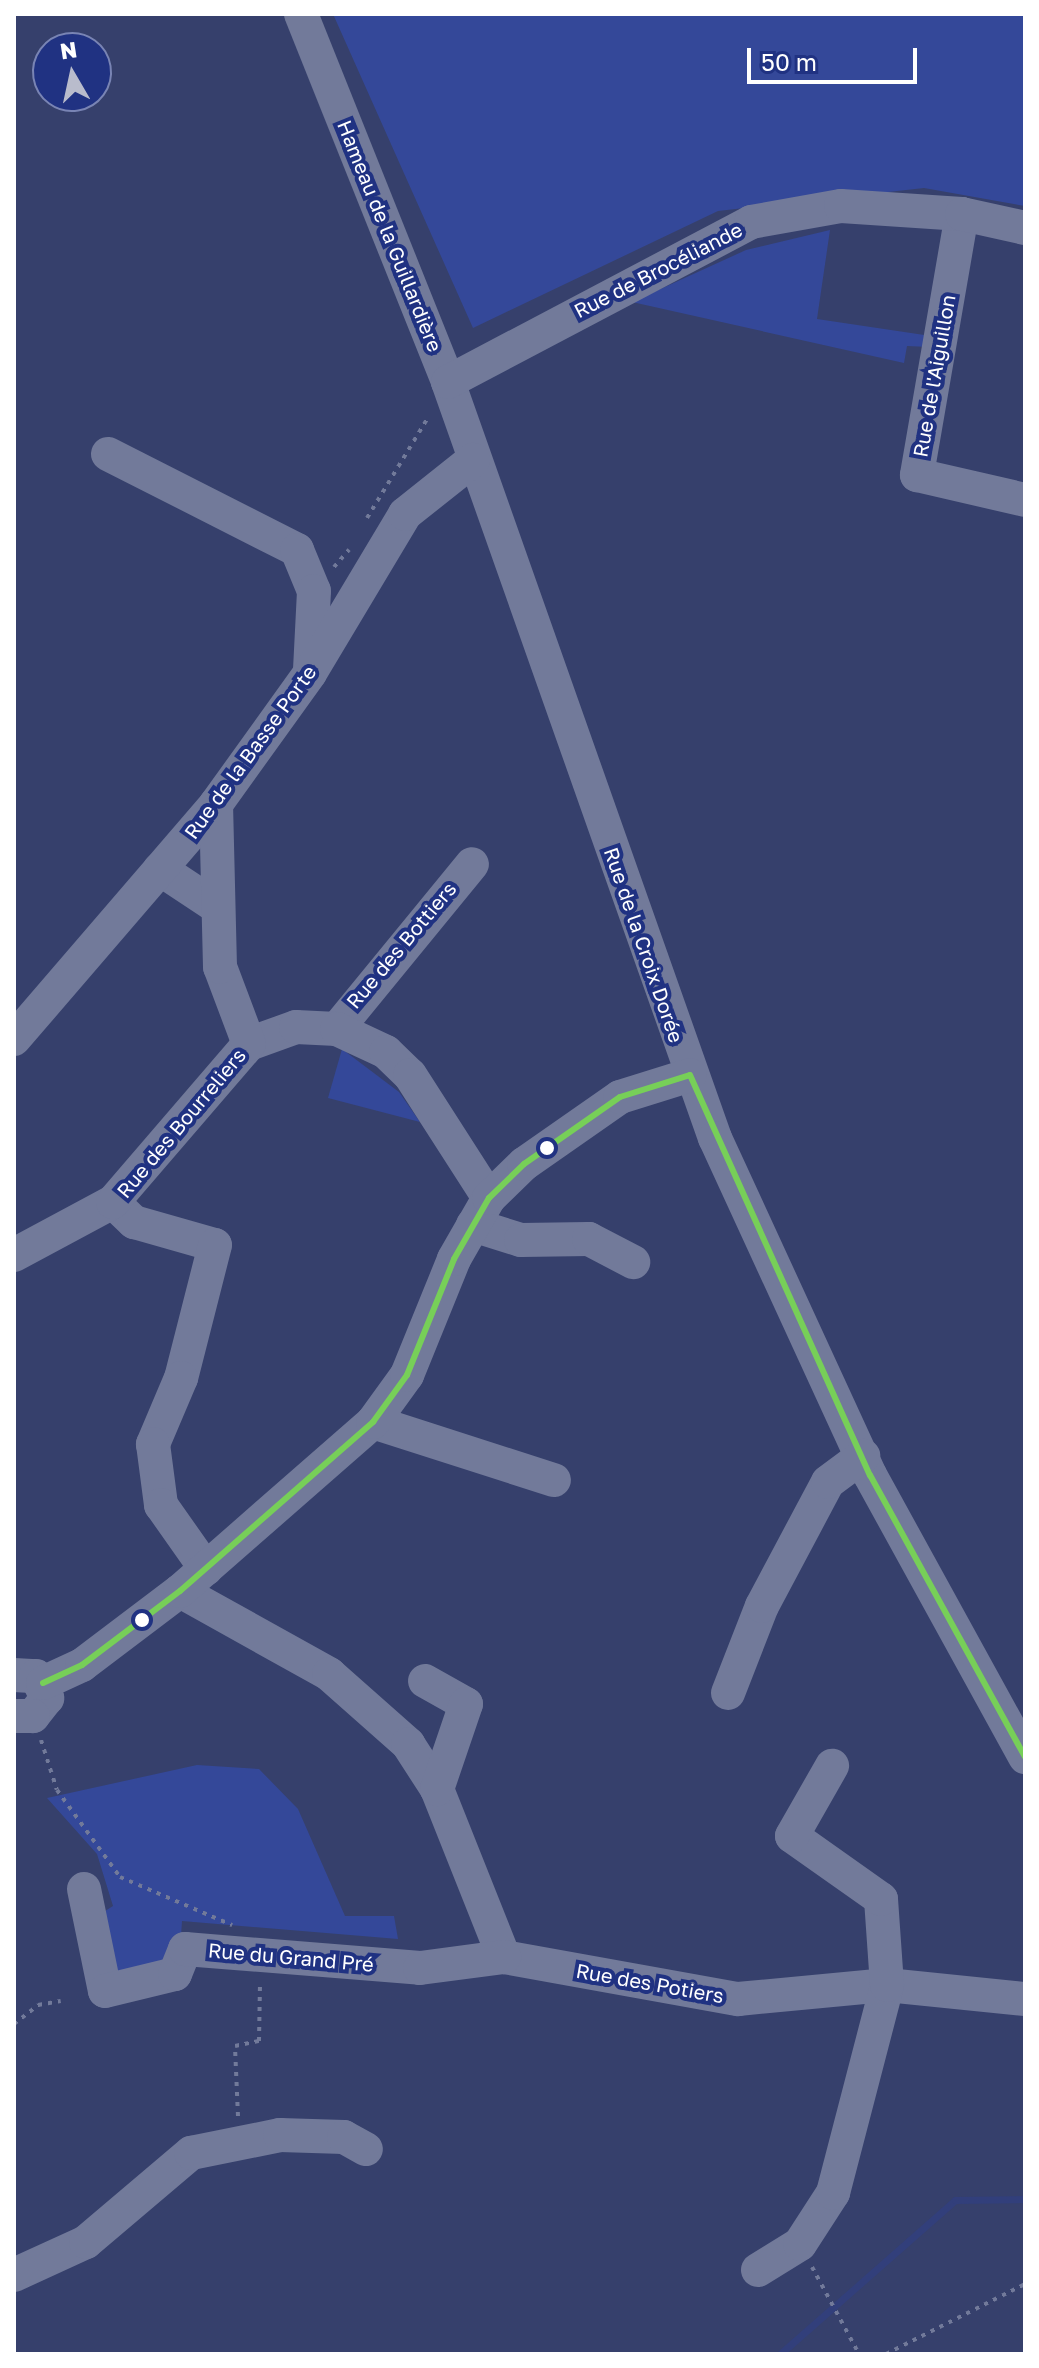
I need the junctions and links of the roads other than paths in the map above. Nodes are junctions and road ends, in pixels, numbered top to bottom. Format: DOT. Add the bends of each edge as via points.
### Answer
graph roads {
  1 [pos="301,14"];
  2 [pos="962,214"];
  3 [pos="1025,228"];
  4 [pos="450,387"];
  5 [pos="108,454"];
  6 [pos="473,460"];
  7 [pos="1025,500"];
  8 [pos="310,673"];
  9 [pos="216,804"];
  10 [pos="472,864"];
  11 [pos="160,869"];
  12 [pos="216,906"];
  13 [pos="337,1029"];
  14 [pos="14,1039"];
  15 [pos="249,1044"];
  16 [pos="690,1075"];
  17 [pos="113,1202"];
  18 [pos="481,1212"];
  19 [pos="14,1255"];
  20 [pos="633,1262"];
  21 [pos="373,1422"];
  22 [pos="863,1456"];
  23 [pos="554,1480"];
  24 [pos="206,1569"];
  25 [pos="180,1591"];
  26 [pos="29,1679"];
  27 [pos="425,1681"];
  28 [pos="728,1693"];
  29 [pos="24,1716"];
  30 [pos="1025,1757"];
  31 [pos="832,1766"];
  32 [pos="437,1789"];
  33 [pos="84,1889"];
  34 [pos="504,1957"];
  35 [pos="887,1985"];
  36 [pos="1025,1999"];
  37 [pos="366,2149"];
  38 [pos="758,2270"];
  39 [pos="14,2275"];
  1 -- 4 [label="street, Hameau de la Guillardière"];
  2 -- 3 [label="street, Rue de Brocéliande"];
  2 -- 4 [label="street, Rue de Brocéliande" via="841,206 751,222"];
  2 -- 7 [label="street, Rue de l'Aiguillon" via="917,475"];
  4 -- 6 [label="street, Hameau de la Guillardière"];
  5 -- 8 [label="street" via="297,550 314,591"];
  6 -- 8 [label="street, Rue de la Basse Porte" via="405,514"];
  6 -- 16 [label="street, Rue de la Croix Dorée"];
  8 -- 9 [label="street, Rue de la Basse Porte"];
  9 -- 11 [label="street, Rue de la Basse Porte"];
  9 -- 12 [label="street, Rue des Bourreliers"];
  10 -- 13 [label="street, Rue des Bottiers"];
  11 -- 12 [label="street"];
  11 -- 14 [label="street, Rue de la Basse Porte"];
  12 -- 15 [label="street, Rue des Bourreliers" via="220,967"];
  13 -- 15 [label="street" via="296,1027"];
  13 -- 18 [label="street" via="386,1052 410,1075"];
  15 -- 17 [label="street, Rue des Bourreliers"];
  16 -- 18 [label="street" via="620,1097 569,1128"];
  16 -- 22 [label="street, Rue de la Croix Dorée"];
  17 -- 19 [label="street, Rue des Bourreliers" via="75,1228"];
  17 -- 24 [label="street" via="134,1222 215,1245 181,1378 153,1444 161,1505"];
  18 -- 20 [label="street" via="521,1240 589,1239"];
  18 -- 21 [label="street" via="407,1375"];
  21 -- 23 [label="street"];
  21 -- 24 [label="street"];
  22 -- 28 [label="street" via="822,1493 762,1606"];
  22 -- 30 [label="street, Rue de la Croix Dorée"];
  24 -- 25 [label="street"];
  25 -- 26 [label="street" via="82,1665"];
  25 -- 32 [label="street" via="329,1674 408,1744"];
  26 -- 29 [label="street" via="47,1698"];
  27 -- 32 [label="street" via="466,1704"];
  31 -- 35 [label="street" via="792,1836 881,1899"];
  32 -- 34 [label="street"];
  33 -- 34 [label="street, Rue du Grand Pré" via="105,1991 175,1974 185,1949 420,1968"];
  34 -- 35 [label="street, Rue des Potiers" via="738,1999"];
  35 -- 36 [label="street, Rue des Potiers"];
  35 -- 38 [label="street" via="833,2193 800,2244"];
  37 -- 39 [label="street" via="344,2137 239,2142 191,2153 86,2242"];
}
